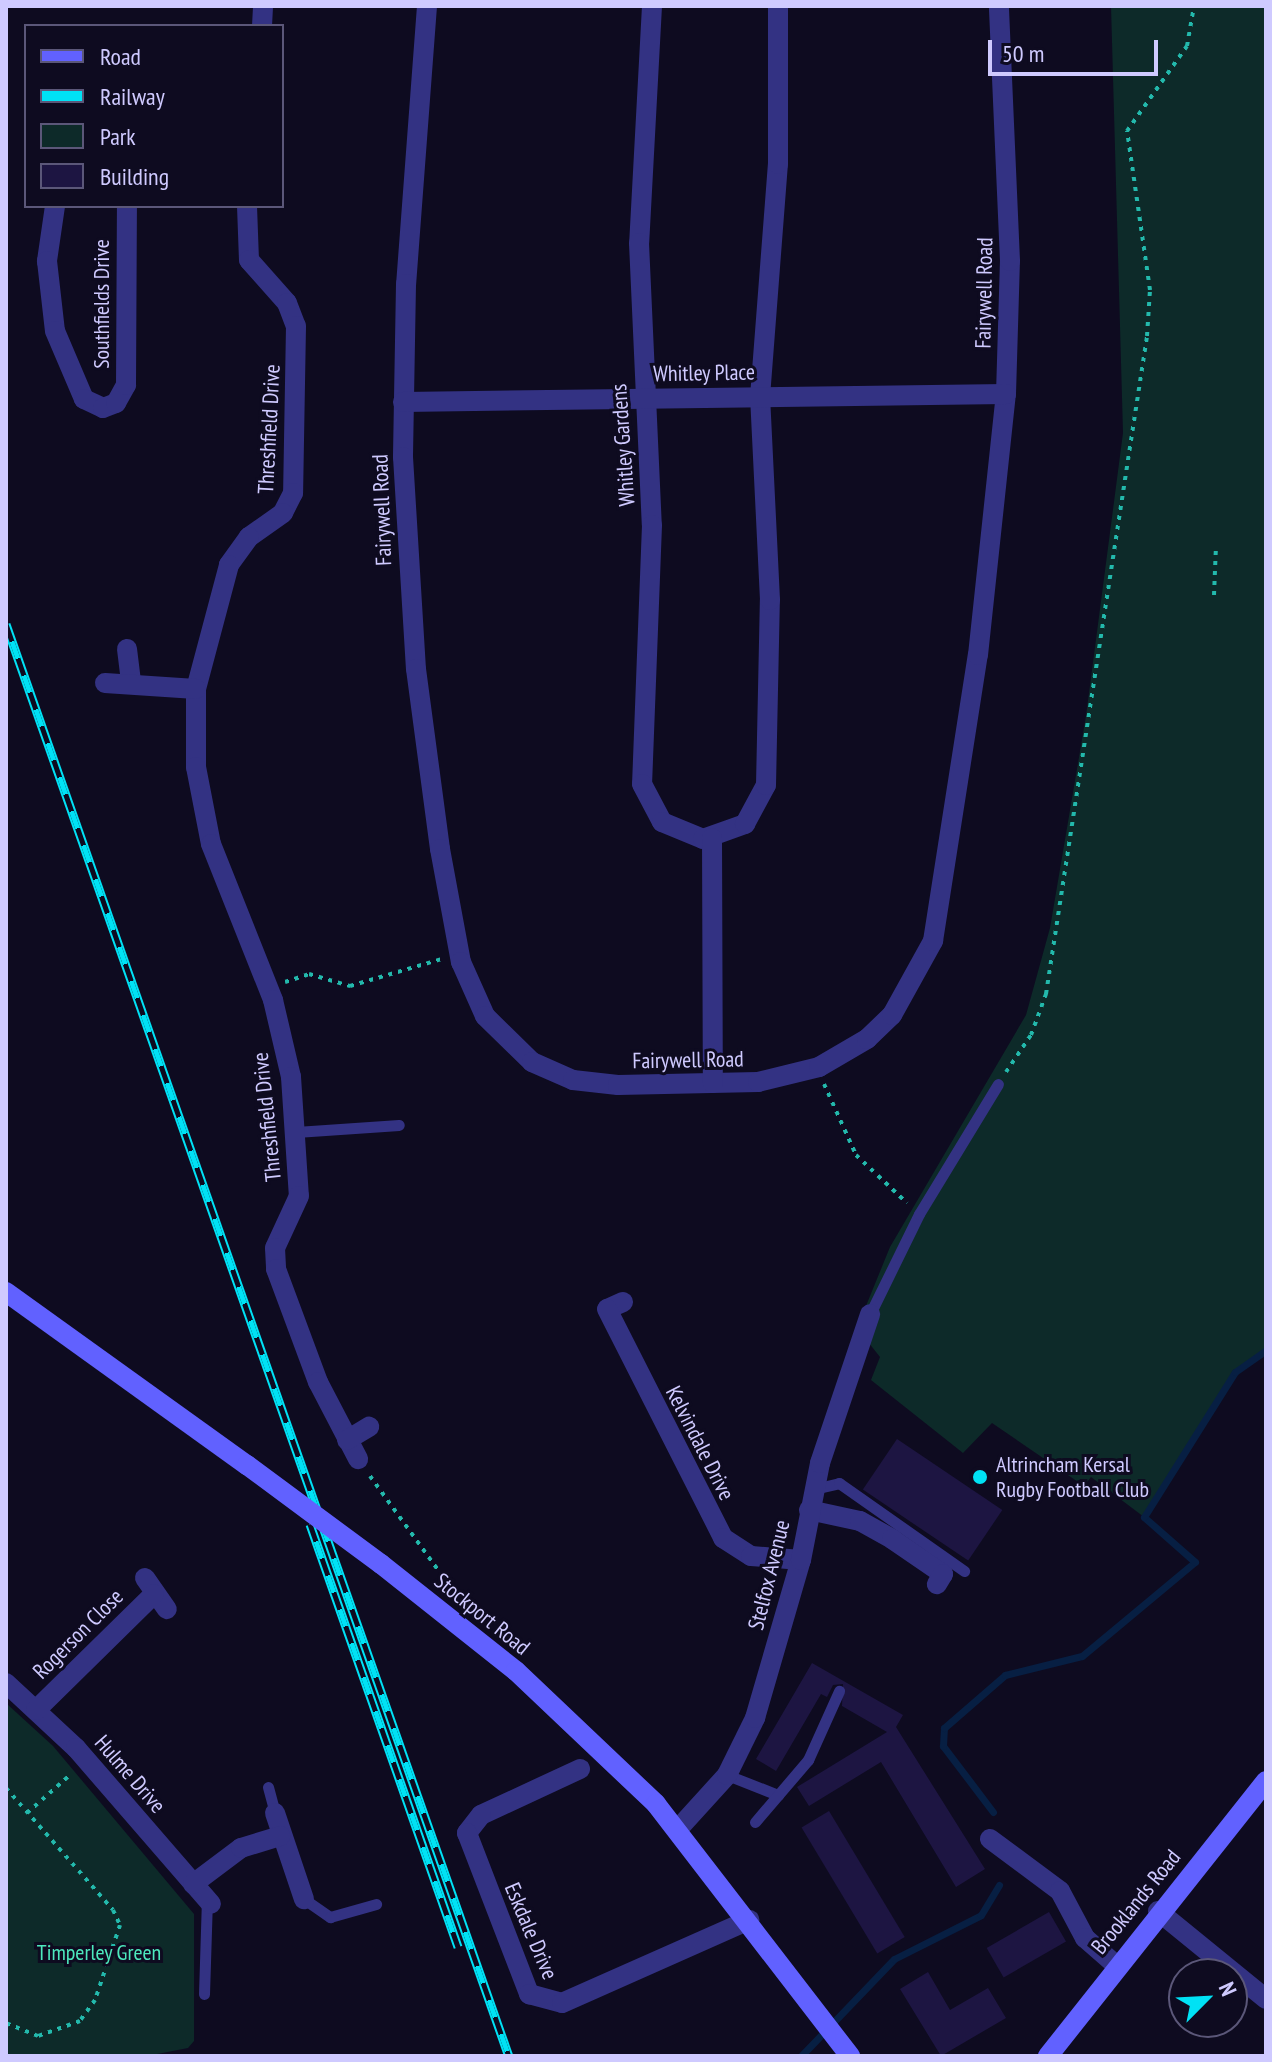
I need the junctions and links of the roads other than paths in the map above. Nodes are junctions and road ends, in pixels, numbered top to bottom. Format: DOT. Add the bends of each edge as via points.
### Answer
graph roads {
  1 [pos="427,6"];
  2 [pos="652,6"];
  3 [pos="778,6"];
  4 [pos="999,6"];
  5 [pos="55,208"];
  6 [pos="127,208"];
  7 [pos="247,208"];
  8 [pos="1006,394"];
  9 [pos="760,397"];
  10 [pos="644,398"];
  11 [pos="403,402"];
  12 [pos="127,649"];
  13 [pos="131,681"];
  14 [pos="105,683"];
  15 [pos="196,689"];
  16 [pos="712,838"];
  17 [pos="713,1083"];
  18 [pos="998,1084"];
  19 [pos="399,1125"];
  20 [pos="296,1132"];
  21 [pos="8,1297"];
  22 [pos="623,1302"];
  23 [pos="870,1314"];
  24 [pos="369,1427"];
  25 [pos="347,1440"];
  26 [pos="358,1459"];
  27 [pos="814,1489"];
  28 [pos="809,1510"];
  29 [pos="801,1560"];
  30 [pos="964,1571"];
  31 [pos="937,1584"];
  32 [pos="155,1593"];
  33 [pos="6,1683"];
  34 [pos="839,1691"];
  35 [pos="36,1710"];
  36 [pos="580,1769"];
  37 [pos="727,1775"];
  38 [pos="1266,1781"];
  39 [pos="268,1787"];
  40 [pos="778,1795"];
  41 [pos="275,1813"];
  42 [pos="755,1822"];
  43 [pos="679,1828"];
  44 [pos="280,1836"];
  45 [pos="990,1839"];
  46 [pos="204,1896"];
  47 [pos="304,1899"];
  48 [pos="376,1904"];
  49 [pos="1158,1911"];
  50 [pos="749,1920"];
  51 [pos="1116,1965"];
  52 [pos="204,1994"];
  53 [pos="1266,1999"];
  54 [pos="846,2051"];
  55 [pos="1048,2056"];
  1 -- 11 [label="street, Fairywell Road"];
  2 -- 10 [label="street, Whitley Gardens" via="640,192"];
  3 -- 9 [label="street" via="778,164"];
  4 -- 8 [label="street, Fairywell Road" via="1010,261"];
  5 -- 6 [label="street, Southfields Drive" via="47,261 55,331 84,399 103,408 116,403 126,385"];
  7 -- 15 [label="street, Threshfield Drive" via="249,260 287,303 296,326 293,493 283,513 234,556"];
  8 -- 9 [label="street, Whitley Place"];
  8 -- 17 [label="street, Fairywell Road" via="972,698 933,941 892,1015 856,1047 819,1067 773,1080"];
  9 -- 10 [label="street, Whitley Place"];
  9 -- 16 [label="street" via="770,600 766,785 750,819"];
  10 -- 11 [label="street, Whitley Place"];
  10 -- 16 [label="street, Whitley Gardens" via="652,525 642,784 651,809 667,827"];
  11 -- 17 [label="street, Fairywell Road" via="416,669 459,954 485,1016 507,1043 545,1069 603,1085"];
  12 -- 13 [label="street"];
  13 -- 14 [label="street"];
  13 -- 15 [label="street"];
  15 -- 20 [label="street, Threshfield Drive" via="194,746 204,817 269,988 291,1077"];
  16 -- 17 [label="street"];
  18 -- 23 [label="lane" via="919,1214"];
  19 -- 20 [label="lane"];
  20 -- 25 [label="street, Threshfield Drive" via="299,1196 274,1258 318,1382"];
  21 -- 43 [label="main road, Stockport Road, bridge" via="381,1564 516,1671"];
  22 -- 29 [label="street, Kelvindale Drive" via="607,1309 723,1538 751,1556"];
  23 -- 27 [label="street, Stelfox Avenue"];
  24 -- 25 [label="street"];
  25 -- 26 [label="street, Threshfield Drive"];
  27 -- 28 [label="street, Stelfox Avenue"];
  27 -- 30 [label="lane" via="839,1483"];
  28 -- 29 [label="street, Stelfox Avenue"];
  28 -- 31 [label="street" via="860,1521 892,1539 943,1574"];
  29 -- 37 [label="street, Stelfox Avenue" via="759,1704"];
  32 -- 35 [label="street, Rogerson Close"];
  33 -- 35 [label="street, Hulme Drive"];
  34 -- 40 [label="lane" via="808,1760"];
  35 -- 46 [label="street, Hulme Drive" via="87,1760"];
  36 -- 50 [label="street, Eskdale Drive" via="481,1815 467,1833 529,1994 562,2003"];
  37 -- 40 [label="lane"];
  37 -- 43 [label="street, Stelfox Avenue"];
  38 -- 49 [label="main road, Brooklands Road"];
  39 -- 41 [label="lane"];
  40 -- 42 [label="lane"];
  41 -- 44 [label="street"];
  43 -- 50 [label="main road, Stockport Road"];
  44 -- 46 [label="street" via="241,1848"];
  44 -- 47 [label="street"];
  45 -- 51 [label="street" via="1060,1891 1085,1938"];
  46 -- 52 [label="lane"];
  47 -- 48 [label="lane" via="330,1917"];
  49 -- 51 [label="main road, Brooklands Road"];
  49 -- 53 [label="street"];
  50 -- 54 [label="main road, Stockport Road"];
  51 -- 55 [label="main road, Brooklands Road"];
}
